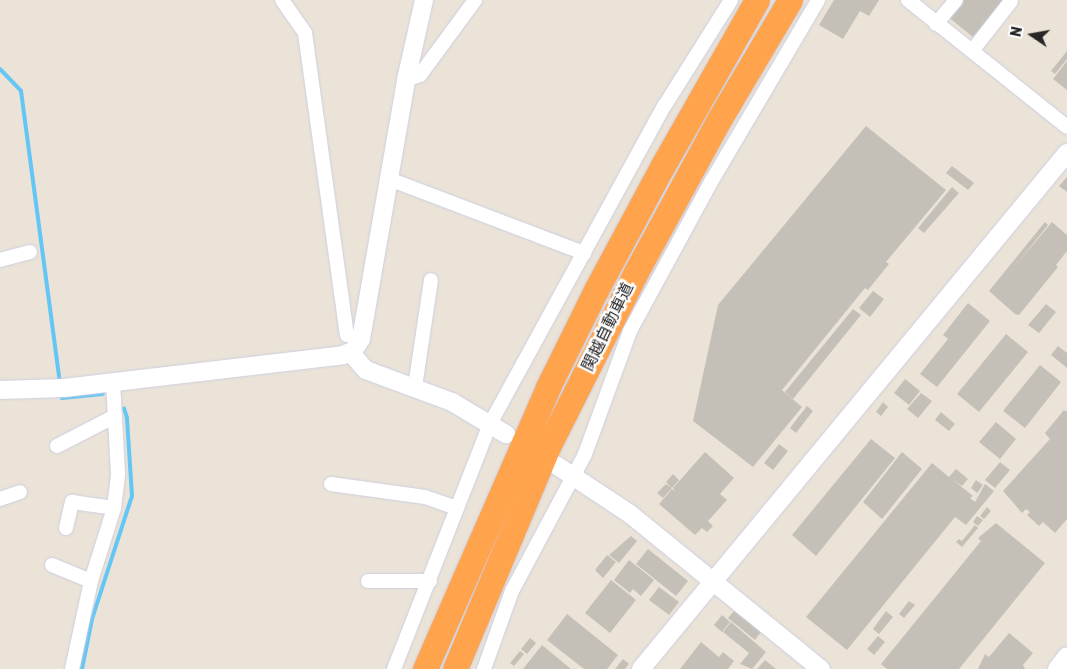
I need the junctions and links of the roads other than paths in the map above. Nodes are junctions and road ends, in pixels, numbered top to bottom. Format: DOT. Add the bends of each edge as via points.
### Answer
graph roads {
  1 [pos="282,0"];
  2 [pos="424,0"];
  3 [pos="474,0"];
  4 [pos="731,0"];
  5 [pos="757,0"];
  6 [pos="790,0"];
  7 [pos="818,0"];
  8 [pos="908,0"];
  9 [pos="956,0"];
  10 [pos="1011,0"];
  11 [pos="936,24"];
  12 [pos="972,50"];
  13 [pos="406,80"];
  14 [pos="1067,127"];
  15 [pos="1067,153"];
  16 [pos="389,179"];
  17 [pos="30,252"];
  18 [pos="584,253"];
  19 [pos="0,260"];
  20 [pos="431,280"];
  21 [pos="346,335"];
  22 [pos="351,353"];
  23 [pos="113,382"];
  24 [pos="415,387"];
  25 [pos="0,390"];
  26 [pos="115,416"];
  27 [pos="490,424"];
  28 [pos="506,434"];
  29 [pos="58,446"];
  30 [pos="556,465"];
  31 [pos="574,475"];
  32 [pos="330,484"];
  33 [pos="20,492"];
  34 [pos="0,499"];
  35 [pos="114,508"];
  36 [pos="457,508"];
  37 [pos="66,528"];
  38 [pos="52,565"];
  39 [pos="713,579"];
  40 [pos="90,581"];
  41 [pos="368,581"];
  42 [pos="430,581"];
  43 [pos="1067,656"];
  44 [pos="72,669"];
  45 [pos="394,669"];
  46 [pos="425,669"];
  47 [pos="455,669"];
  48 [pos="484,669"];
  49 [pos="641,669"];
  50 [pos="821,669"];
  51 [pos="1057,669"];
  1 -- 21 [label="street" via="305,33"];
  2 -- 13 [label="street"];
  3 -- 13 [label="street" via="420,75"];
  4 -- 18 [label="street" via="665,106"];
  5 -- 46 [label="highway, 関越自動車道" via="662,166 592,299 536,414"];
  6 -- 47 [label="highway, 関越自動車道" via="720,118 636,272 547,449"];
  7 -- 31 [label="street" via="711,182 630,331"];
  8 -- 11 [label="street"];
  9 -- 11 [label="street"];
  10 -- 12 [label="street"];
  11 -- 12 [label="street"];
  12 -- 14 [label="street"];
  13 -- 16 [label="street"];
  15 -- 39 [label="street"];
  16 -- 18 [label="street"];
  16 -- 22 [label="street" via="360,339"];
  17 -- 19 [label="street"];
  18 -- 27 [label="street"];
  20 -- 24 [label="street"];
  22 -- 23 [label="street"];
  22 -- 24 [label="street" via="366,370"];
  23 -- 25 [label="street"];
  23 -- 26 [label="street"];
  24 -- 27 [label="street" via="452,402"];
  26 -- 29 [label="street"];
  26 -- 35 [label="street" via="118,474"];
  27 -- 28 [label="street"];
  27 -- 36 [label="street"];
  30 -- 31 [label="street"];
  31 -- 39 [label="street"];
  31 -- 48 [label="street" via="512,591"];
  32 -- 36 [label="street" via="425,497"];
  33 -- 34 [label="street"];
  35 -- 37 [label="street" via="72,502"];
  35 -- 40 [label="street"];
  36 -- 42 [label="street"];
  38 -- 40 [label="street"];
  39 -- 49 [label="street"];
  39 -- 50 [label="street"];
  40 -- 44 [label="street"];
  41 -- 42 [label="street"];
  42 -- 45 [label="street"];
  43 -- 51 [label="street"];
}
